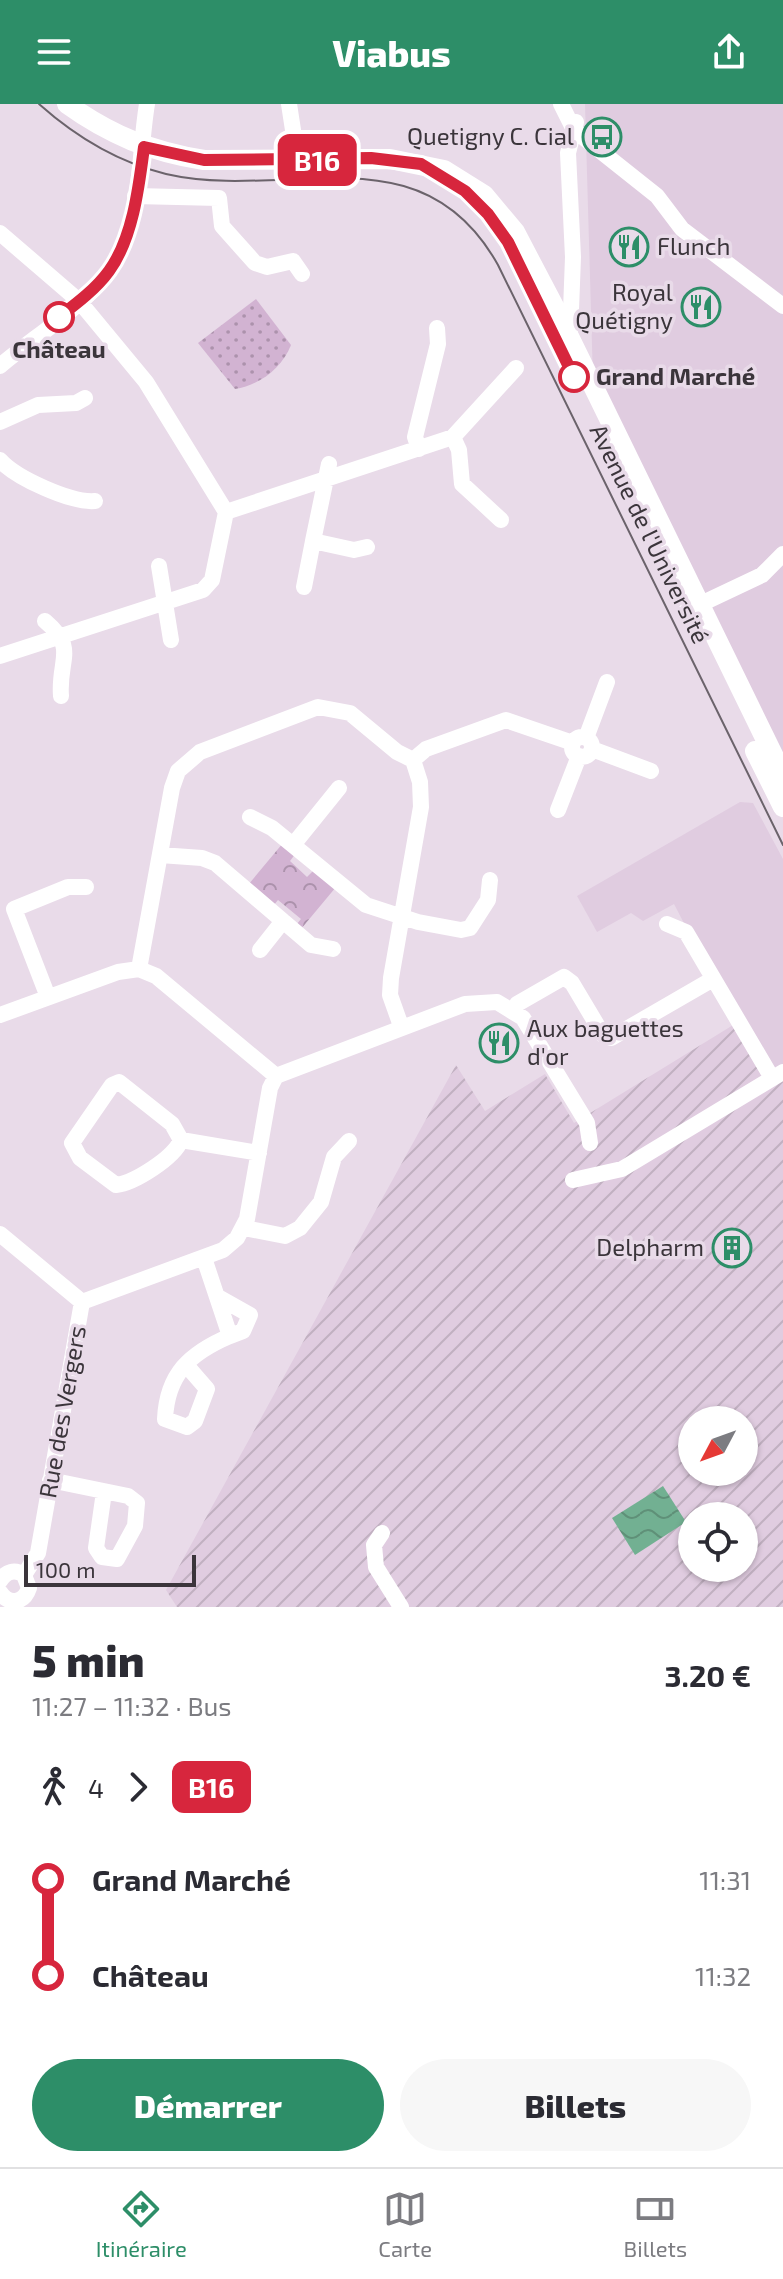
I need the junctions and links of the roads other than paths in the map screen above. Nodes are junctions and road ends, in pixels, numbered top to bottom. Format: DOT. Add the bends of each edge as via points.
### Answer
graph roads {
  1 [pos="67,104"];
  2 [pos="147,104"];
  3 [pos="289,104"];
  4 [pos="561,104"];
  5 [pos="569,104"];
  6 [pos="293,130"];
  7 [pos="579,132"];
  8 [pos="144,147"];
  9 [pos="421,164"];
  10 [pos="135,196"];
  11 [pos="0,233"];
  12 [pos="302,274"];
  13 [pos="750,281"];
  14 [pos="79,301"];
  15 [pos="783,304"];
  16 [pos="783,314"];
  17 [pos="437,328"];
  18 [pos="570,338"];
  19 [pos="0,366"];
  20 [pos="516,368"];
  21 [pos="85,398"];
  22 [pos="0,422"];
  23 [pos="453,437"];
  24 [pos="419,449"];
  25 [pos="0,460"];
  26 [pos="327,472"];
  27 [pos="95,501"];
  28 [pos="226,512"];
  29 [pos="501,520"];
  30 [pos="313,541"];
  31 [pos="367,547"];
  32 [pos="783,554"];
  33 [pos="159,566"];
  34 [pos="304,587"];
  35 [pos="166,602"];
  36 [pos="693,608"];
  37 [pos="45,621"];
  38 [pos="62,636"];
  39 [pos="171,640"];
  40 [pos="0,656"];
  41 [pos="607,682"];
  42 [pos="61,696"];
  43 [pos="582,747"];
  44 [pos="413,760"];
  45 [pos="651,771"];
  46 [pos="783,775"];
  47 [pos="339,788"];
  48 [pos="783,807"];
  49 [pos="558,810"];
  50 [pos="250,817"];
  51 [pos="293,845"];
  52 [pos="160,855"];
  53 [pos="490,880"];
  54 [pos="86,887"];
  55 [pos="7,911"];
  56 [pos="403,916"];
  57 [pos="283,921"];
  58 [pos="667,924"];
  59 [pos="333,949"];
  60 [pos="260,950"];
  61 [pos="139,969"];
  62 [pos="713,979"];
  63 [pos="48,997"];
  64 [pos="514,1009"];
  65 [pos="0,1015"];
  66 [pos="401,1026"];
  67 [pos="777,1075"];
  68 [pos="276,1076"];
  69 [pos="181,1140"];
  70 [pos="349,1141"];
  71 [pos="590,1143"];
  72 [pos="259,1153"];
  73 [pos="573,1180"];
  74 [pos="244,1228"];
  75 [pos="0,1234"];
  76 [pos="204,1258"];
  77 [pos="218,1297"];
  78 [pos="82,1302"];
  79 [pos="230,1336"];
  80 [pos="187,1366"];
  81 [pos="50,1480"];
  82 [pos="104,1492"];
  83 [pos="382,1533"];
  84 [pos="24,1575"];
  85 [pos="0,1582"];
  86 [pos="31,1602"];
  87 [pos="401,1607"];
  1 -- 8 [label="main road"];
  2 -- 8 [label="street"];
  3 -- 6 [label="street"];
  4 -- 7 [label="street"];
  5 -- 7 [label="street"];
  7 -- 13 [label="street" via="657,196 692,238"];
  7 -- 18 [label="street" via="568,153"];
  8 -- 9 [label="main road" via="204,160 371,158"];
  8 -- 10 [label="street"];
  9 -- 18 [label="main road, Avenue de l'Université" via="465,182 501,214"];
  9 -- 36 [label="main road, Avenue de l'Université" via="465,191 508,242"];
  10 -- 12 [label="street" via="219,198 222,226 255,263 267,267 293,261"];
  10 -- 14 [label="street" via="115,262"];
  11 -- 14 [label="street"];
  13 -- 15 [label="street"];
  13 -- 16 [label="street" via="759,296"];
  14 -- 19 [label="street"];
  14 -- 28 [label="street" via="146,382"];
  17 -- 24 [label="street" via="438,344 415,437"];
  18 -- 36 [label="main road, Avenue de l'Université"];
  20 -- 23 [label="street"];
  21 -- 22 [label="street" via="38,405"];
  23 -- 24 [label="street"];
  23 -- 29 [label="street" via="462,484"];
  24 -- 26 [label="street"];
  25 -- 27 [label="street" via="33,482 84,502"];
  26 -- 28 [label="street"];
  26 -- 30 [label="street"];
  28 -- 35 [label="street" via="210,583"];
  30 -- 31 [label="street" via="354,550"];
  30 -- 34 [label="street"];
  32 -- 36 [label="street" via="762,575"];
  33 -- 35 [label="street"];
  35 -- 38 [label="street"];
  35 -- 39 [label="street"];
  36 -- 46 [label="main road, Avenue de l'Université"];
  36 -- 48 [label="main road, Avenue de l'Université"];
  37 -- 38 [label="street"];
  38 -- 40 [label="street"];
  38 -- 42 [label="street" via="66,651"];
  41 -- 43 [label="street"];
  43 -- 44 [label="street" via="506,720 426,749"];
  43 -- 45 [label="street"];
  43 -- 49 [label="street"];
  44 -- 52 [label="street" via="343,710 311,709 206,749 185,763 172,788"];
  44 -- 56 [label="street" via="421,807"];
  47 -- 51 [label="street"];
  50 -- 51 [label="street"];
  51 -- 56 [label="street" via="362,903"];
  52 -- 57 [label="street" via="215,863"];
  52 -- 61 [label="street"];
  53 -- 56 [label="street" via="488,900 466,930"];
  54 -- 55 [label="street" via="68,887"];
  55 -- 63 [label="street"];
  56 -- 66 [label="street" via="390,989"];
  57 -- 59 [label="street" via="311,945"];
  57 -- 60 [label="street"];
  58 -- 62 [label="street" via="686,932"];
  61 -- 63 [label="street"];
  61 -- 68 [label="street" via="156,976"];
  62 -- 64 [label="street" via="611,1038 600,1031 564,977"];
  62 -- 67 [label="street"];
  63 -- 65 [label="street"];
  64 -- 66 [label="street" via="477,1001"];
  64 -- 71 [label="street" via="531,1027 587,1123"];
  66 -- 68 [label="street"];
  67 -- 73 [label="street" via="622,1169"];
  68 -- 72 [label="street"];
  69 -- 69 [label="street" via="170,1155 121,1185 107,1181 72,1146 75,1135 119,1082 172,1124"];
  69 -- 72 [label="street"];
  70 -- 74 [label="street" via="334,1157 321,1202 300,1228 285,1236"];
  72 -- 74 [label="street"];
  74 -- 76 [label="street" via="229,1246"];
  75 -- 78 [label="street, Rue des Vergers"];
  76 -- 77 [label="street"];
  76 -- 78 [label="street"];
  77 -- 79 [label="street"];
  77 -- 79 [label="street" via="250,1315 243,1331"];
  78 -- 81 [label="street, Rue des Vergers"];
  79 -- 80 [label="street" via="201,1348"];
  81 -- 82 [label="street"];
  81 -- 84 [label="street, Rue des Vergers" via="38,1553"];
  83 -- 87 [label="street" via="374,1545 376,1567"];
  84 -- 85 [label="street" via="15,1571"];
  84 -- 86 [label="street"];
  85 -- 86 [label="street" via="12,1601"];
}
